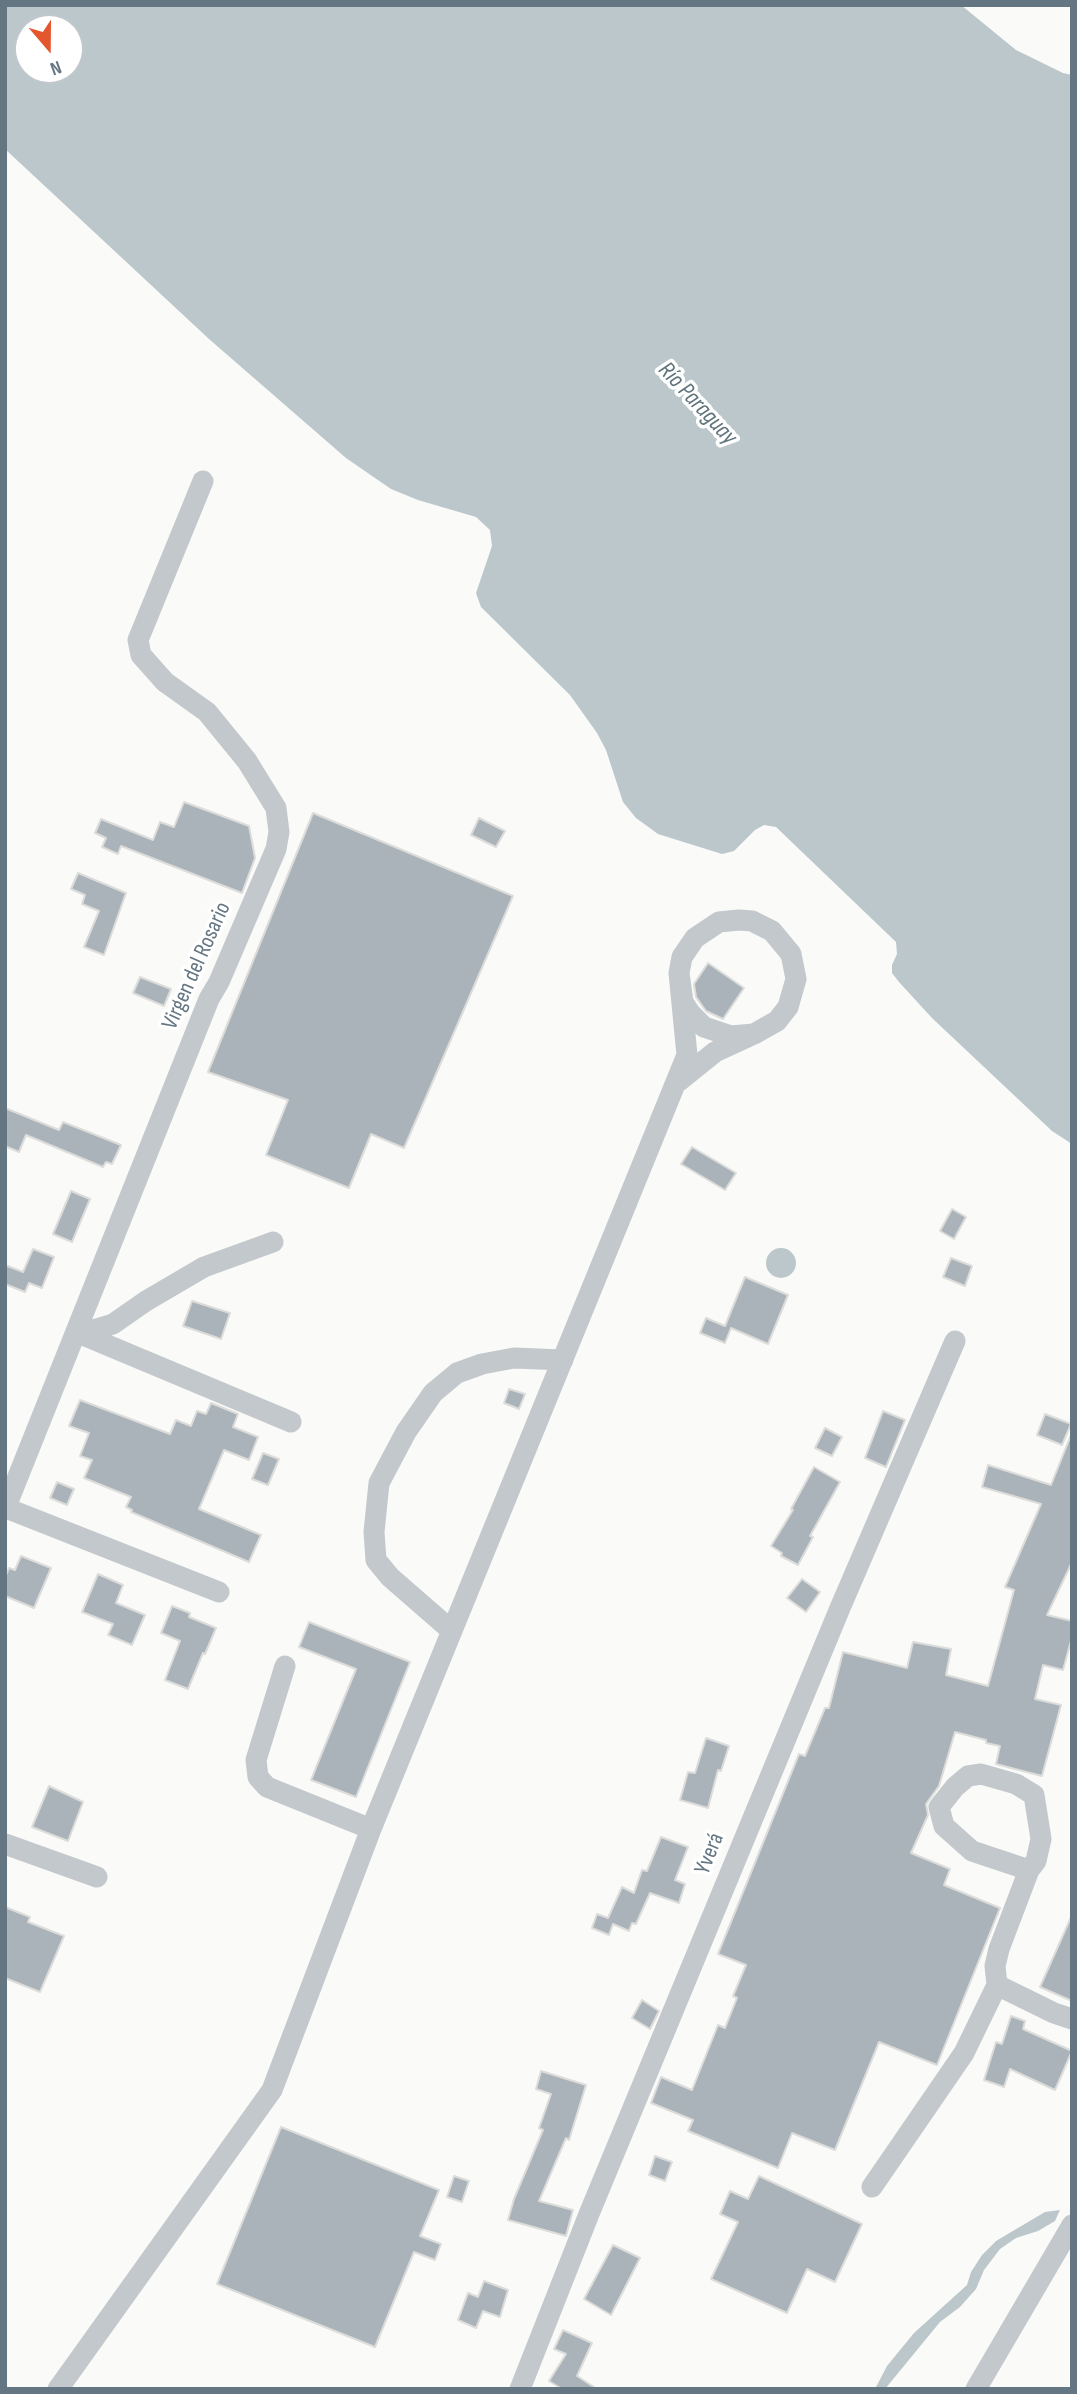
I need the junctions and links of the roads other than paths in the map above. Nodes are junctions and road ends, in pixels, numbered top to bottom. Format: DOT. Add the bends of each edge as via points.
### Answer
graph roads {
  1 [pos="203,481"];
  2 [pos="679,973"];
  3 [pos="754,1034"];
  4 [pos="675,1085"];
  5 [pos="273,1242"];
  6 [pos="78,1333"];
  7 [pos="955,1341"];
  8 [pos="562,1360"];
  9 [pos="290,1422"];
  10 [pos="5,1508"];
  11 [pos="219,1592"];
  12 [pos="452,1631"];
  13 [pos="285,1665"];
  14 [pos="371,1829"];
  15 [pos="5,1844"];
  16 [pos="1029,1870"];
  17 [pos="97,1877"];
  18 [pos="997,1985"];
  19 [pos="1066,2019"];
  20 [pos="872,2187"];
  21 [pos="1072,2225"];
  22 [pos="58,2389"];
  23 [pos="520,2389"];
  24 [pos="976,2389"];
  1 -- 6 [label="street, Virgen del Rosario" via="138,640 141,655 165,682 207,712 247,761 276,808 279,832 276,849 209,999"];
  2 -- 3 [label="street" via="683,1002 704,1027 730,1036"];
  2 -- 3 [label="street" via="682,957 695,937 719,922 752,921 772,931 791,954 796,979 788,1007 777,1021"];
  2 -- 4 [label="street" via="687,1055"];
  3 -- 4 [label="street" via="715,1052"];
  4 -- 8 [label="street"];
  5 -- 6 [label="street" via="204,1267 113,1324"];
  6 -- 9 [label="street"];
  6 -- 10 [label="street, Virgen del Rosario"];
  7 -- 23 [label="street, Yverá" via="840,1608"];
  8 -- 12 [label="street"];
  8 -- 12 [label="street" via="514,1358 457,1373 433,1393 379,1483 376,1560"];
  10 -- 11 [label="street"];
  12 -- 14 [label="street"];
  13 -- 14 [label="street" via="256,1760 258,1777 267,1787"];
  14 -- 22 [label="street" via="272,2090"];
  15 -- 17 [label="street"];
  16 -- 16 [label="street" via="1041,1839 1034,1795 1016,1784 981,1774 968,1776 939,1807 944,1826 972,1851"];
  16 -- 18 [label="street" via="999,1949"];
  18 -- 19 [label="street"];
  18 -- 20 [label="street" via="964,2053"];
  21 -- 24 [label="street"];
}
